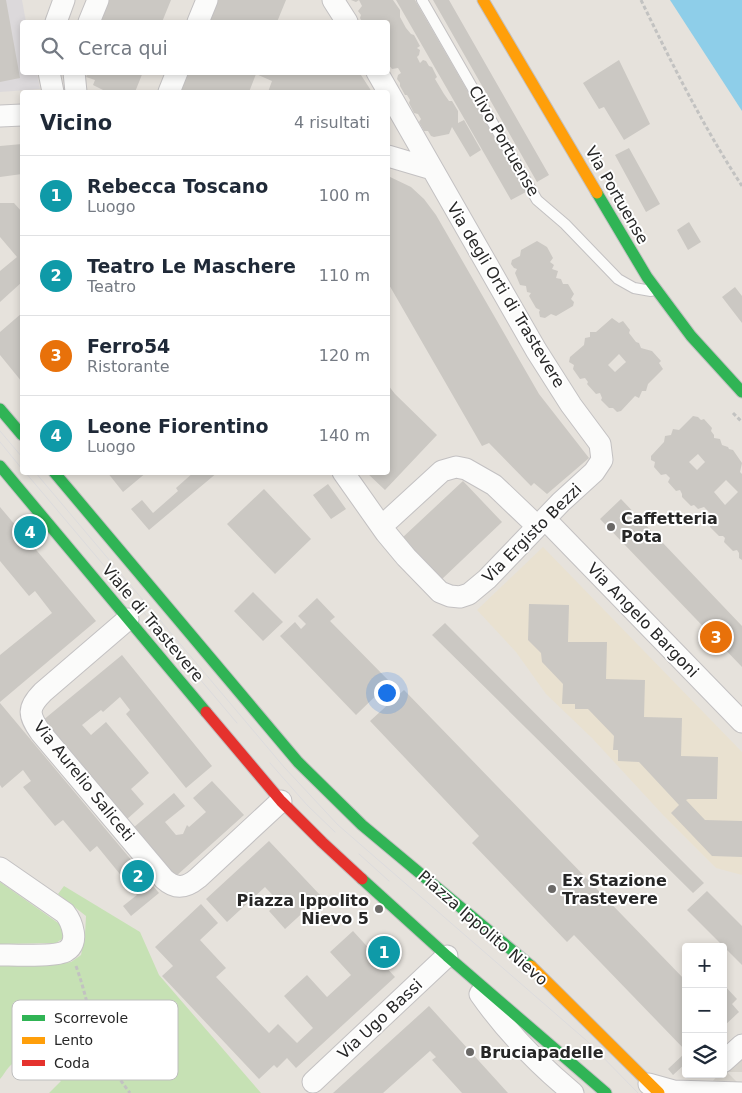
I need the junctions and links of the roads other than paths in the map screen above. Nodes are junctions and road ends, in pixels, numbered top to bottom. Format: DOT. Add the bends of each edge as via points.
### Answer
graph roads {
  1 [pos="64,0"];
  2 [pos="98,0"];
  3 [pos="207,0"];
  4 [pos="333,0"];
  5 [pos="422,0"];
  6 [pos="483,0"];
  7 [pos="57,20"];
  8 [pos="90,20"];
  9 [pos="199,20"];
  10 [pos="346,20"];
  11 [pos="50,75"];
  12 [pos="74,75"];
  13 [pos="177,75"];
  14 [pos="379,75"];
  15 [pos="53,90"];
  16 [pos="76,90"];
  17 [pos="170,90"];
  18 [pos="387,90"];
  19 [pos="390,95"];
  20 [pos="20,115"];
  21 [pos="0,116"];
  22 [pos="390,157"];
  23 [pos="432,169"];
  24 [pos="657,292"];
  25 [pos="742,392"];
  26 [pos="0,409"];
  27 [pos="20,433"];
  28 [pos="602,460"];
  29 [pos="0,466"];
  30 [pos="57,475"];
  31 [pos="345,475"];
  32 [pos="541,522"];
  33 [pos="382,526"];
  34 [pos="128,619"];
  35 [pos="742,722"];
  36 [pos="312,777"];
  37 [pos="281,801"];
  38 [pos="0,868"];
  39 [pos="0,955"];
  40 [pos="455,963"];
  41 [pos="742,1045"];
  42 [pos="727,1058"];
  43 [pos="705,1078"];
  44 [pos="313,1082"];
  45 [pos="654,1088"];
  46 [pos="688,1091"];
  47 [pos="572,1093"];
  48 [pos="606,1093"];
  49 [pos="742,1093"];
  1 -- 7 [label="street"];
  2 -- 8 [label="street"];
  3 -- 9 [label="street"];
  4 -- 10 [label="street"];
  5 -- 24 [label="lane, Clivo Portuense" via="537,200 618,279 634,288"];
  6 -- 24 [label="main road, Via Portuense"];
  11 -- 15 [label="street"];
  12 -- 16 [label="street"];
  13 -- 17 [label="street"];
  14 -- 18 [label="street, Via degli Orti di Trastevere"];
  19 -- 23 [label="street, Via degli Orti di Trastevere"];
  20 -- 21 [label="street"];
  22 -- 23 [label="street"];
  23 -- 28 [label="street, Via degli Orti di Trastevere" via="540,357 600,444"];
  24 -- 25 [label="main road, Via Portuense" via="691,336"];
  26 -- 27 [label="main road"];
  28 -- 32 [label="street, Via Ergisto Bezzi" via="594,472"];
  29 -- 34 [label="main road, Viale di Trastevere"];
  30 -- 36 [label="main road, Viale di Trastevere"];
  31 -- 33 [label="street"];
  32 -- 33 [label="street, Via Angelo Bargoni" via="494,485 456,467 442,471"];
  32 -- 33 [label="street, Via Ergisto Bezzi" via="472,592 456,597 438,589 406,557"];
  32 -- 35 [label="street, Via Angelo Bargoni"];
  34 -- 37 [label="main road, Viale di Trastevere"];
  34 -- 37 [label="street, Via Aurelio Saliceti" via="33,703 31,714 41,733 168,883 181,887 198,878"];
  36 -- 45 [label="main road, Piazza Ippolito Nievo" via="362,824 512,950"];
  37 -- 40 [label="main road"];
  38 -- 39 [label="street" via="65,913 74,936 70,948 60,953"];
  40 -- 44 [label="street, Via Ugo Bassi"];
  40 -- 47 [label="street" via="509,1032"];
  40 -- 48 [label="main road"];
  41 -- 42 [label="street"];
  43 -- 46 [label="street"];
  45 -- 46 [label="street, Piazza Ippolito Nievo"];
  46 -- 49 [label="street, Piazza Ippolito Nievo"];
}
